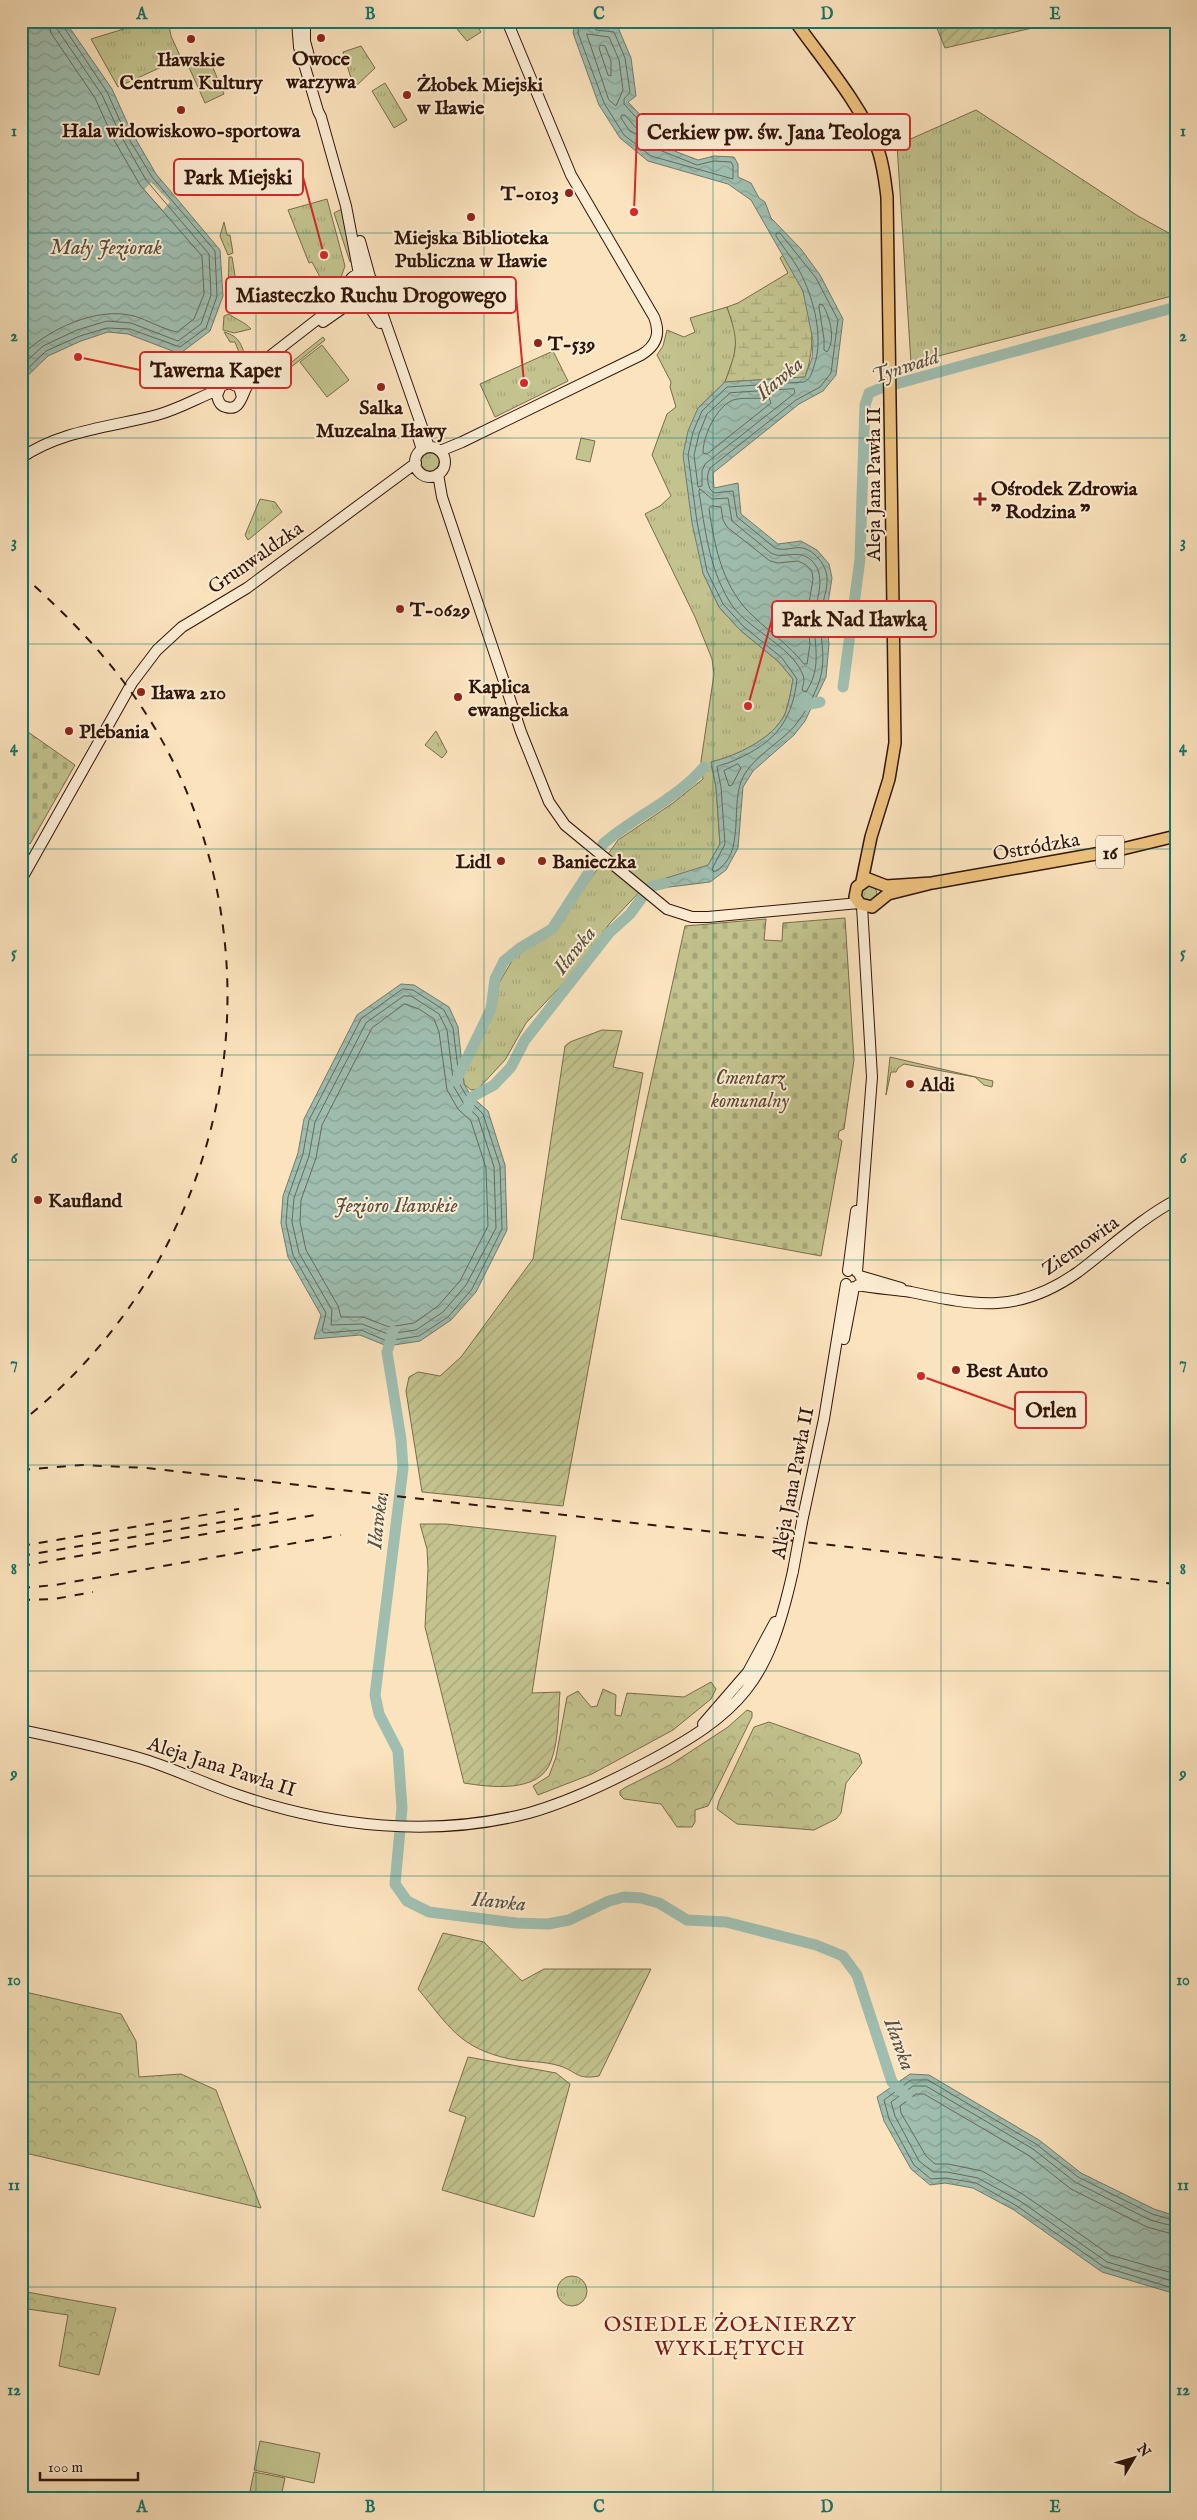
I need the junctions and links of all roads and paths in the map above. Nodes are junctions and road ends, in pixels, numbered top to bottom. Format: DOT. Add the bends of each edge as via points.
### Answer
graph roads {
  1 [pos="297,21"];
  2 [pos="305,21"];
  3 [pos="507,21"];
  4 [pos="795,21"];
  5 [pos="322,116"];
  6 [pos="346,206"];
  7 [pos="359,274"];
  8 [pos="370,277"];
  9 [pos="361,297"];
  10 [pos="264,362"];
  11 [pos="234,384"];
  12 [pos="218,395"];
  13 [pos="242,396"];
  14 [pos="434,451"];
  15 [pos="21,458"];
  16 [pos="417,467"];
  17 [pos="435,476"];
  18 [pos="877,821"];
  19 [pos="1176,836"];
  20 [pos="21,880"];
  21 [pos="878,883"];
  22 [pos="932,883"];
  23 [pos="859,886"];
  24 [pos="879,903"];
  25 [pos="860,904"];
  26 [pos="793,908"];
  27 [pos="866,962"];
  28 [pos="1176,1200"];
  29 [pos="854,1279"];
  30 [pos="21,1730"];
  1 -- 5 [label="main road" via="299,47"];
  2 -- 5 [label="main road" via="305,41"];
  3 -- 14 [label="main road" via="571,175 651,310 657,324 657,336 641,355 462,442"];
  4 -- 18 [label="main road, Aleja Jana Pawła II" via="866,124 877,147 887,197 895,743 890,779"];
  5 -- 6 [label="main road"];
  6 -- 7 [label="main road"];
  6 -- 8 [label="main road" via="353,214"];
  7 -- 8 [label="main road"];
  7 -- 9 [label="main road" via="349,282"];
  8 -- 9 [label="main road" via="374,285"];
  9 -- 10 [label="main road" via="310,323"];
  9 -- 14 [label="main road" via="377,316"];
  10 -- 11 [label="main road"];
  10 -- 13 [label="main road"];
  11 -- 12 [label="main road" via="225,384"];
  11 -- 13 [label="main road"];
  12 -- 13 [label="main road" via="222,405 232,408 241,402"];
  12 -- 15 [label="main road" via="159,414 77,433"];
  14 -- 16 [label="main road"];
  14 -- 17 [label="main road" via="444,469"];
  16 -- 17 [label="main road"];
  16 -- 20 [label="main road, Grunwaldzka" via="397,477 247,588 177,631 156,650 138,672"];
  17 -- 26 [label="main road, Ostródzka / 16" via="515,713 549,802 565,825 667,908 692,917"];
  18 -- 21 [label="main road, Aleja Jana Pawła II" via="872,873"];
  18 -- 23 [label="main road, Aleja Jana Pawła II"];
  19 -- 22 [label="main road, Ostródzka / 16" via="1118,850"];
  21 -- 22 [label="main road, Ostródzka / 16"];
  21 -- 23 [label="main road, Ostródzka / 16"];
  21 -- 24 [label="main road, Aleja Jana Pawła II" via="884,892"];
  22 -- 24 [label="main road, Ostródzka / 16" via="894,892"];
  23 -- 25 [label="main road"];
  23 -- 26 [label="main road, Ostródzka / 16" via="844,896"];
  24 -- 25 [label="main road, Ostródzka / 16"];
  24 -- 27 [label="main road, Aleja Jana Pawła II" via="871,919"];
  25 -- 26 [label="main road, Ostródzka / 16"];
  25 -- 27 [label="main road, Aleja Jana Pawła II"];
  27 -- 29 [label="main road, Aleja Jana Pawła II" via="872,1077"];
  28 -- 29 [label="main road, Ziemowita" via="1068,1278 1027,1298 996,1304 970,1304 908,1292 886,1282"];
  29 -- 30 [label="main road, Aleja Jana Pawła II, bridge" via="842,1352 831,1381 789,1592 777,1634 756,1678 730,1709 667,1751 588,1791 530,1812 480,1823 404,1827 325,1817 240,1795 125,1754"];
}
